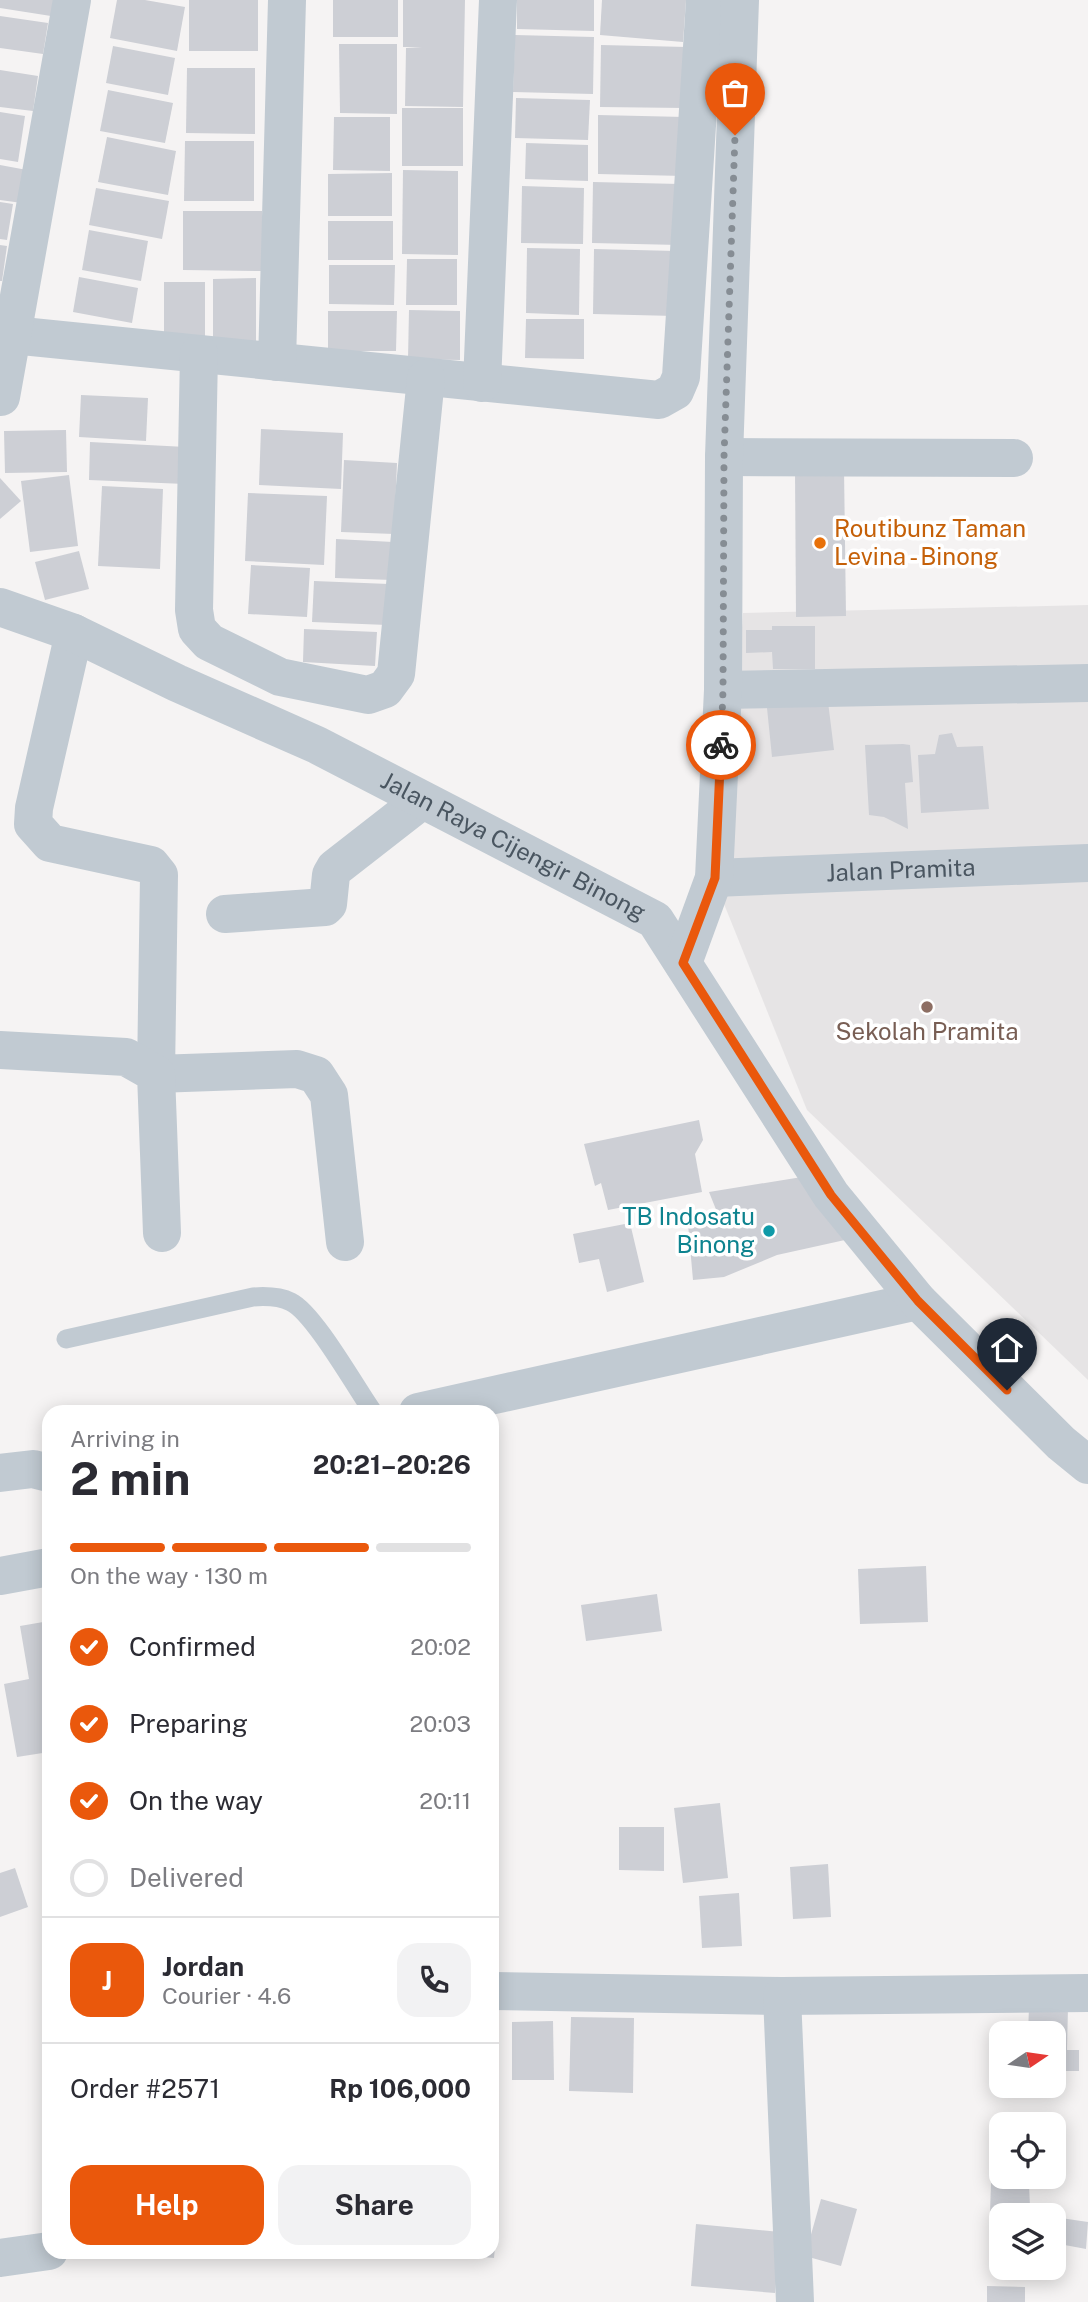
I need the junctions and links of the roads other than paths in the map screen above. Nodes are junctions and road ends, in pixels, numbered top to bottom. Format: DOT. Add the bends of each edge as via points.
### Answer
graph roads {
  1 [pos="72,0"];
  2 [pos="287,0"];
  3 [pos="498,0"];
  4 [pos="705,0"];
  5 [pos="740,0"];
  6 [pos="12,335"];
  7 [pos="199,354"];
  8 [pos="277,362"];
  9 [pos="426,378"];
  10 [pos="482,383"];
  11 [pos="1,397"];
  12 [pos="724,457"];
  13 [pos="1014,458"];
  14 [pos="0,607"];
  15 [pos="74,633"];
  16 [pos="1088,683"];
  17 [pos="723,690"];
  18 [pos="421,801"];
  19 [pos="1088,863"];
  20 [pos="715,878"];
  21 [pos="225,914"];
  22 [pos="655,920"];
  23 [pos="683,963"];
  24 [pos="0,1051"];
  25 [pos="156,1074"];
  26 [pos="162,1233"];
  27 [pos="345,1242"];
  28 [pos="918,1301"];
  29 [pos="66,1339"];
  30 [pos="368,1405"];
  31 [pos="450,1405"];
  32 [pos="1088,1465"];
  33 [pos="42,1471"];
  34 [pos="0,1473"];
  35 [pos="42,1568"];
  36 [pos="0,1576"];
  37 [pos="499,1991"];
  38 [pos="1088,1993"];
  39 [pos="782,1996"];
  40 [pos="42,2252"];
  41 [pos="0,2258"];
  42 [pos="795,2302"];
  1 -- 6 [label="street"];
  2 -- 8 [label="street"];
  3 -- 10 [label="street"];
  4 -- 10 [label="street" via="681,377 675,391 659,400"];
  5 -- 12 [label="street"];
  6 -- 7 [label="street"];
  6 -- 11 [label="street"];
  7 -- 8 [label="street"];
  7 -- 9 [label="street" via="197,629 209,642 280,677 369,695 385,689 396,674"];
  8 -- 9 [label="street"];
  9 -- 10 [label="street"];
  12 -- 13 [label="street"];
  12 -- 17 [label="street"];
  14 -- 15 [label="street, Jalan Raya Cijengir Binong"];
  15 -- 18 [label="street, Jalan Raya Cijengir Binong" via="317,745"];
  15 -- 25 [label="street" via="33,824 50,843 151,865 159,876"];
  16 -- 17 [label="street"];
  17 -- 20 [label="street"];
  18 -- 21 [label="street" via="335,867 325,907"];
  18 -- 22 [label="street, Jalan Raya Cijengir Binong"];
  19 -- 20 [label="street, Jalan Pramita"];
  20 -- 22 [label="street"];
  20 -- 23 [label="street"];
  22 -- 23 [label="street, Jalan Raya Cijengir Binong"];
  23 -- 28 [label="street, Jalan Raya Cijengir Binong" via="831,1195"];
  24 -- 25 [label="street" via="126,1057"];
  25 -- 26 [label="street"];
  25 -- 27 [label="street" via="297,1069 316,1076 329,1094"];
  28 -- 31 [label="street"];
  28 -- 32 [label="street, Jalan Raya Cijengir Binong"];
  29 -- 30 [label="lane" via="273,1296 292,1302 310,1317"];
  33 -- 34 [label="street"];
  35 -- 36 [label="street"];
  37 -- 39 [label="street"];
  38 -- 39 [label="street"];
  39 -- 42 [label="street"];
  40 -- 41 [label="street"];
}
